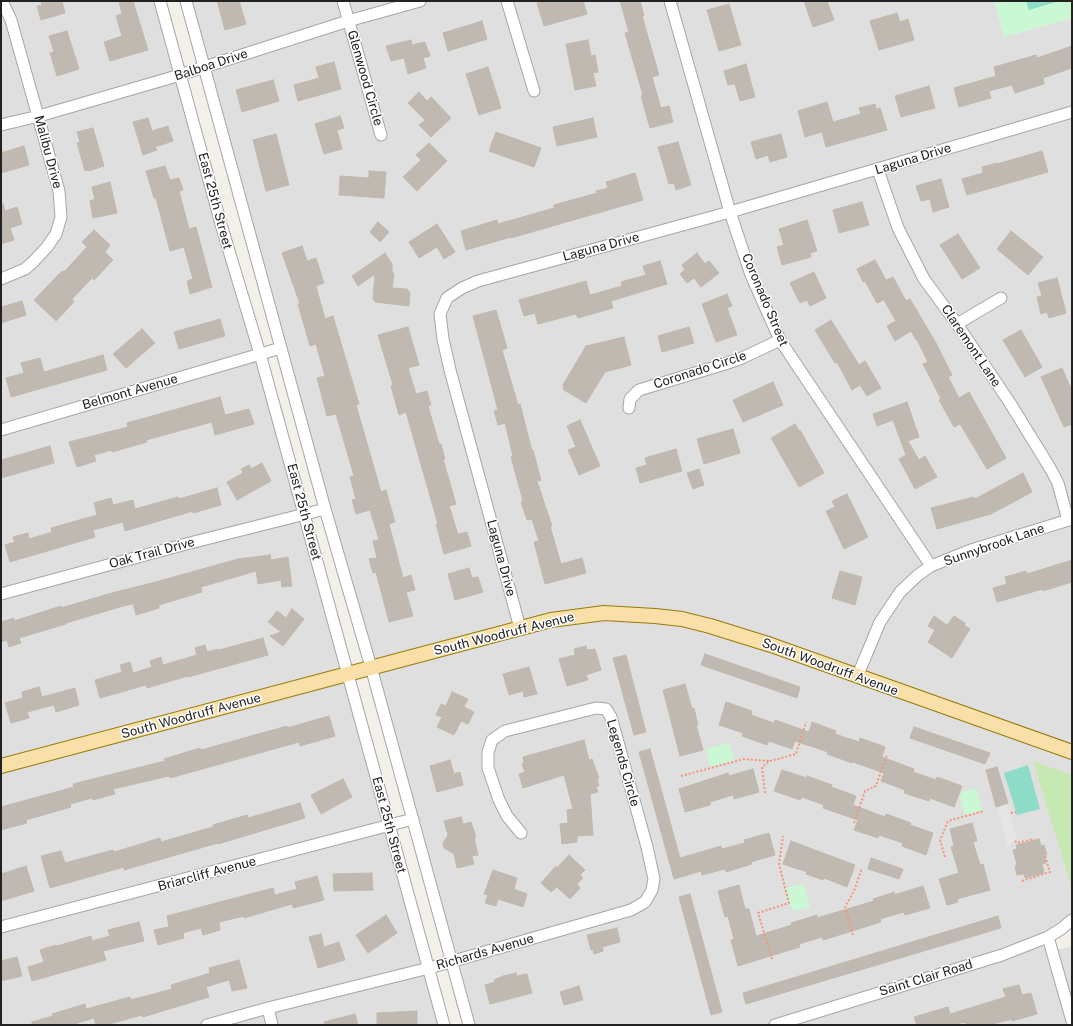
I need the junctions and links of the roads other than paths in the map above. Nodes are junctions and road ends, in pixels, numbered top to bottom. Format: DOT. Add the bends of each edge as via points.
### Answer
graph roads {
  1 [pos="2,1"];
  2 [pos="160,1"];
  3 [pos="186,1"];
  4 [pos="343,1"];
  5 [pos="420,1"];
  6 [pos="507,1"];
  7 [pos="670,1"];
  8 [pos="348,21"];
  9 [pos="205,67"];
  10 [pos="181,75"];
  11 [pos="534,91"];
  12 [pos="1072,112"];
  13 [pos="39,116"];
  14 [pos="1,126"];
  15 [pos="381,135"];
  16 [pos="878,170"];
  17 [pos="730,212"];
  18 [pos="1,279"];
  19 [pos="1000,298"];
  20 [pos="957,324"];
  21 [pos="780,340"];
  22 [pos="281,348"];
  23 [pos="260,354"];
  24 [pos="629,408"];
  25 [pos="1,430"];
  26 [pos="325,509"];
  27 [pos="304,514"];
  28 [pos="1070,520"];
  29 [pos="931,566"];
  30 [pos="1,594"];
  31 [pos="520,628"];
  32 [pos="371,667"];
  33 [pos="348,674"];
  34 [pos="857,677"];
  35 [pos="1072,752"];
  36 [pos="1,766"];
  37 [pos="413,820"];
  38 [pos="390,826"];
  39 [pos="521,833"];
  40 [pos="647,847"];
  41 [pos="1072,920"];
  42 [pos="1,927"];
  43 [pos="1048,937"];
  44 [pos="451,961"];
  45 [pos="429,968"];
  46 [pos="268,1008"];
  47 [pos="1072,1021"];
  48 [pos="207,1025"];
  49 [pos="272,1025"];
  50 [pos="444,1025"];
  51 [pos="469,1025"];
  52 [pos="774,1025"];
  1 -- 13 [label="street, Malibu Drive" via="11,20"];
  2 -- 10 [label="street, East 25th Street"];
  3 -- 9 [label="street, East 25th Street"];
  4 -- 8 [label="street, Glenwood Circle"];
  5 -- 8 [label="street, Balboa Drive"];
  6 -- 11 [label="street"];
  7 -- 17 [label="street, Coronado Street"];
  8 -- 9 [label="street, Balboa Drive"];
  8 -- 15 [label="street, Glenwood Circle"];
  9 -- 10 [label="street, Balboa Drive"];
  9 -- 22 [label="street, East 25th Street"];
  10 -- 13 [label="street, Balboa Drive"];
  10 -- 23 [label="street, East 25th Street" via="221,224"];
  12 -- 16 [label="street, Laguna Drive"];
  13 -- 14 [label="street, Balboa Drive"];
  13 -- 18 [label="street, Malibu Drive" via="59,191 61,217 56,234 33,262 25,269"];
  16 -- 17 [label="street, Laguna Drive"];
  16 -- 20 [label="street, Claremont Lane" via="898,228 924,278"];
  17 -- 21 [label="street, Coronado Street" via="752,275"];
  17 -- 31 [label="street, Laguna Drive" via="478,281 448,298 440,314 443,339"];
  19 -- 20 [label="street"];
  20 -- 28 [label="street, Claremont Lane" via="1050,468 1058,483"];
  21 -- 24 [label="street, Coronado Circle" via="742,358 639,390 630,399"];
  21 -- 29 [label="street, Coronado Street"];
  22 -- 23 [label="street, Belmont Avenue"];
  22 -- 26 [label="street, East 25th Street"];
  23 -- 25 [label="street, Belmont Avenue"];
  23 -- 27 [label="street, East 25th Street"];
  26 -- 27 [label="street, Oak Trail Drive"];
  26 -- 32 [label="street, East 25th Street"];
  27 -- 30 [label="street, Oak Trail Drive"];
  27 -- 33 [label="street, East 25th Street"];
  28 -- 29 [label="street, Sunnybrook Lane" via="971,550"];
  29 -- 34 [label="street, Sunnybrook Lane" via="918,575 894,600 880,622"];
  31 -- 32 [label="main road, South Woodruff Avenue"];
  31 -- 34 [label="main road, South Woodruff Avenue" via="551,620 604,613 682,619 771,645"];
  32 -- 33 [label="main road, South Woodruff Avenue"];
  32 -- 37 [label="street, East 25th Street"];
  33 -- 36 [label="main road, South Woodruff Avenue"];
  33 -- 38 [label="street, East 25th Street"];
  34 -- 35 [label="main road, South Woodruff Avenue"];
  37 -- 38 [label="street, Briarcliff Avenue"];
  37 -- 44 [label="street, East 25th Street"];
  38 -- 42 [label="street, Briarcliff Avenue"];
  38 -- 45 [label="street, East 25th Street"];
  39 -- 40 [label="street, Legends Circle" via="506,816 488,768 488,752 492,740 505,731 596,708 606,709 611,716"];
  40 -- 44 [label="street, Richards Avenue" via="654,879 652,890 645,902 631,910"];
  41 -- 43 [label="street, Saint Clair Road"];
  43 -- 47 [label="street"];
  43 -- 52 [label="street, Saint Clair Road" via="1002,955"];
  44 -- 45 [label="street, Richards Avenue"];
  44 -- 51 [label="street, East 25th Street"];
  45 -- 46 [label="street, Richards Avenue"];
  45 -- 50 [label="street, East 25th Street"];
  46 -- 48 [label="street, Richards Avenue"];
  46 -- 49 [label="street"];
}
